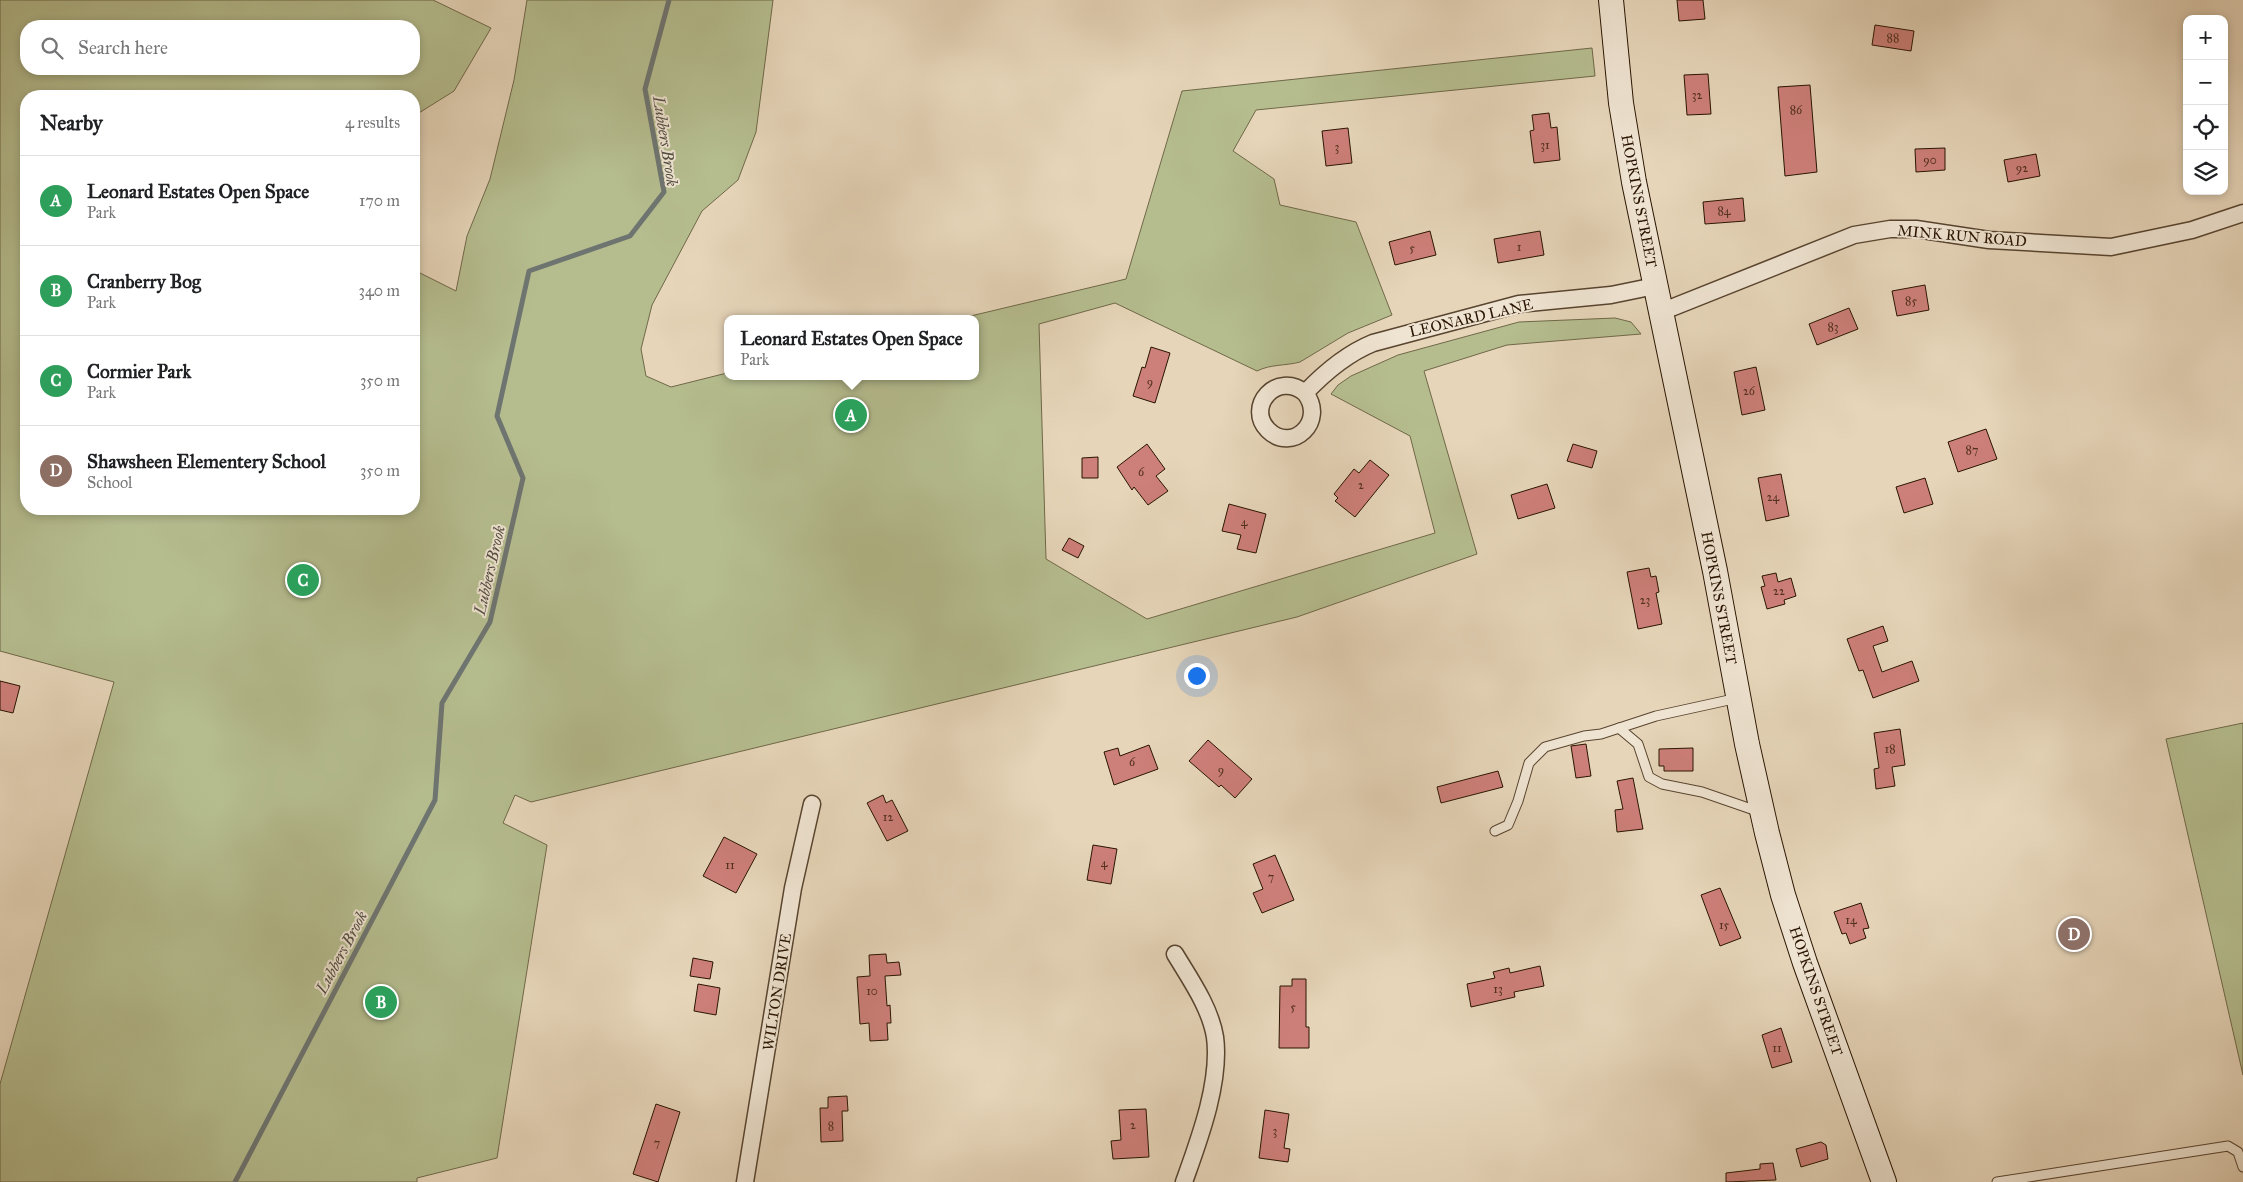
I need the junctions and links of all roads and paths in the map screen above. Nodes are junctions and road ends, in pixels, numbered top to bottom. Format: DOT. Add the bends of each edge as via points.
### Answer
graph roads {
  1 [pos="1611,0"];
  2 [pos="2243,213"];
  3 [pos="1655,286"];
  4 [pos="1661,312"];
  5 [pos="1305,393"];
  6 [pos="1738,698"];
  7 [pos="1619,728"];
  8 [pos="812,804"];
  9 [pos="1762,813"];
  10 [pos="1495,831"];
  11 [pos="1176,954"];
  12 [pos="2243,1167"];
  13 [pos="745,1182"];
  14 [pos="1184,1182"];
  15 [pos="1884,1182"];
  16 [pos="1997,1182"];
  1 -- 3 [label="street, HOPKINS STREET" via="1627,147"];
  2 -- 4 [label="street, MINK RUN ROAD" via="2185,232 2111,247 1989,240 1916,229 1872,231 1836,242"];
  3 -- 4 [label="street, HOPKINS STREET"];
  3 -- 5 [label="street, LEONARD LANE" via="1611,295 1519,304 1390,337 1345,357"];
  4 -- 6 [label="street, HOPKINS STREET"];
  6 -- 7 [label="lane" via="1656,716"];
  6 -- 9 [label="street, HOPKINS STREET"];
  7 -- 9 [label="lane" via="1638,744 1649,777 1662,784 1702,792"];
  7 -- 10 [label="lane" via="1545,747 1529,763 1508,825"];
  8 -- 13 [label="street, WILTON DRIVE" via="793,888"];
  9 -- 15 [label="street, HOPKINS STREET" via="1805,963"];
  11 -- 14 [label="street" via="1201,999 1215,1037 1207,1114"];
  12 -- 16 [label="lane" via="2238,1152 2226,1146"];
}
